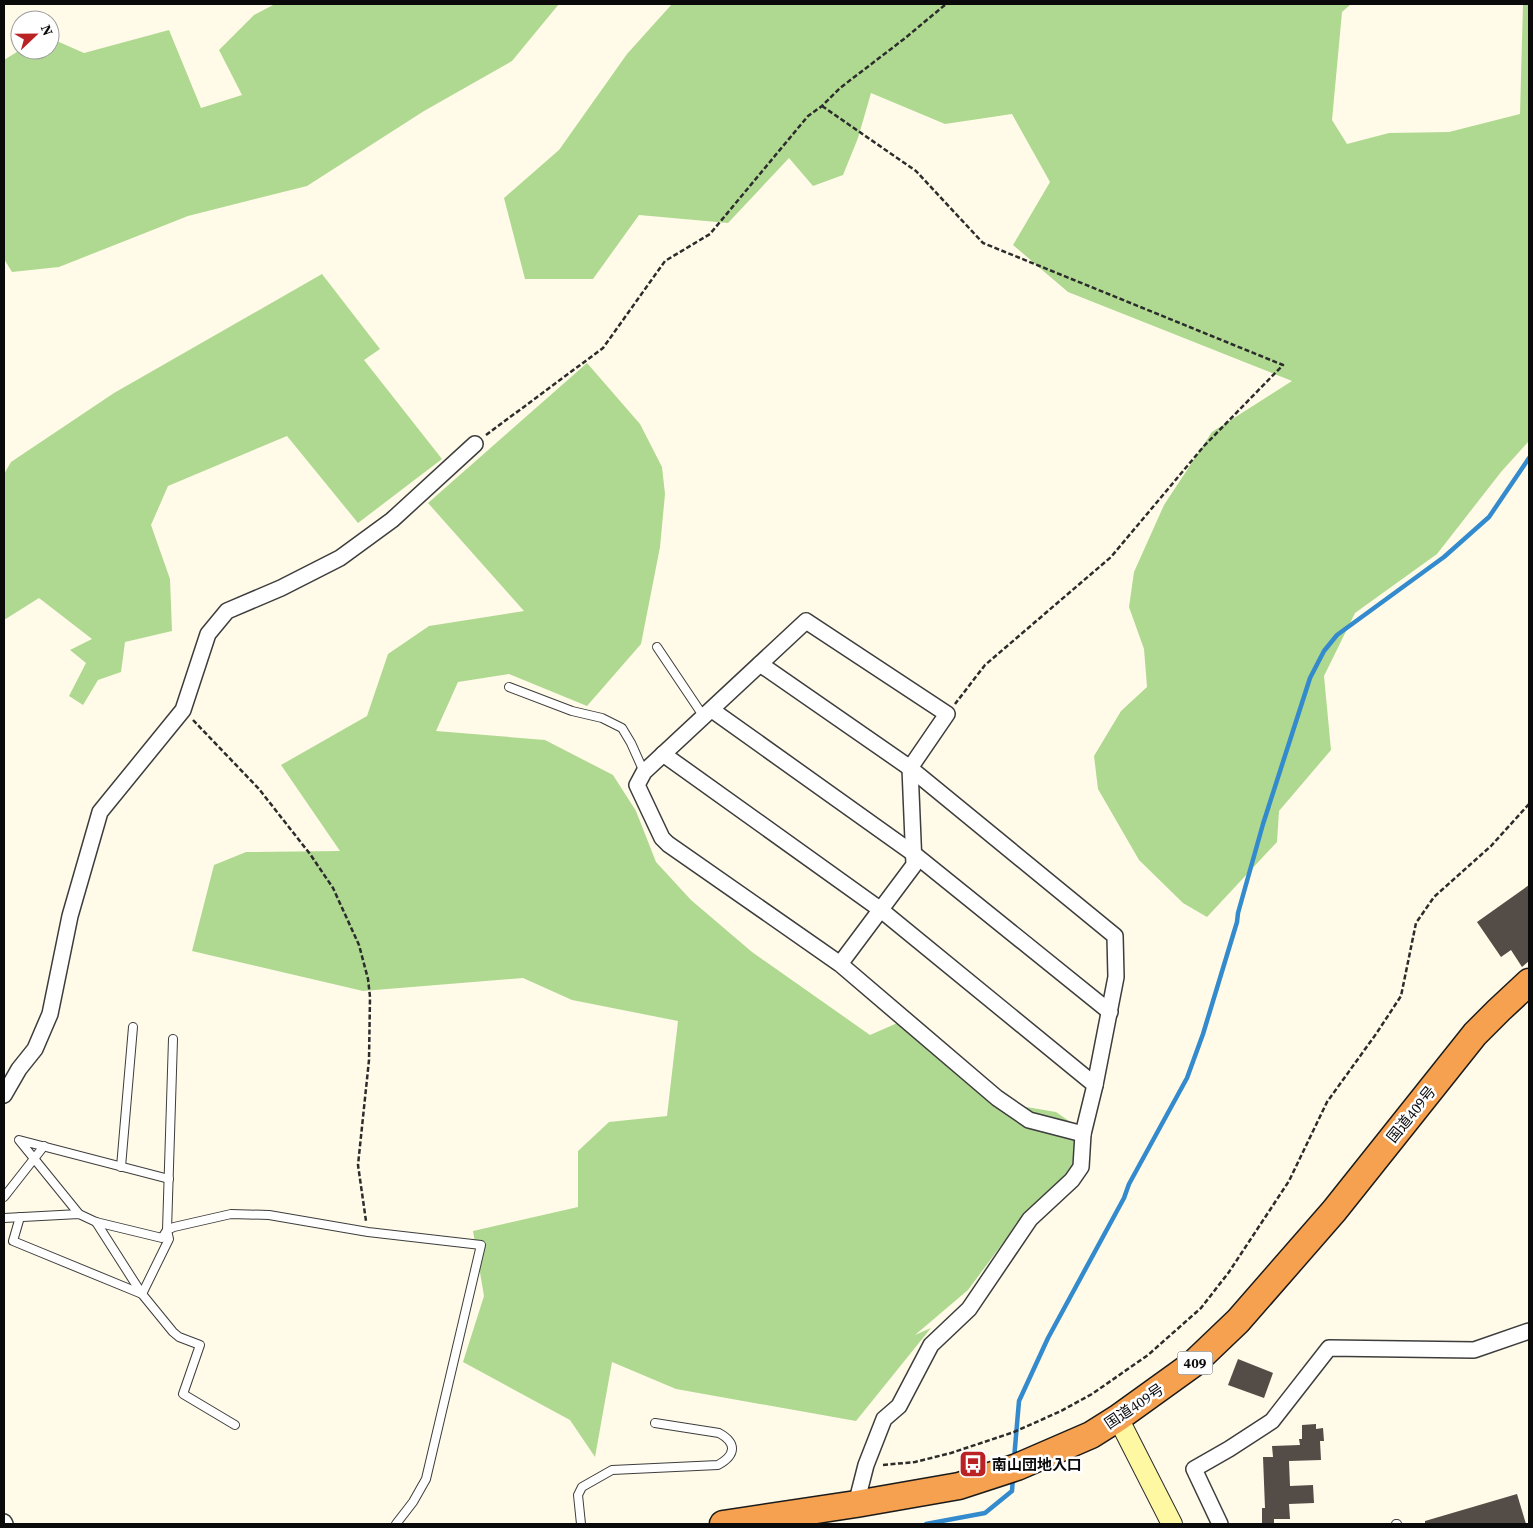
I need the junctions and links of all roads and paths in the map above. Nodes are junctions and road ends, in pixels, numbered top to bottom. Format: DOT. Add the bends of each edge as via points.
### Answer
graph roads {
  1 [pos="946,4"];
  2 [pos="822,106"];
  3 [pos="475,444"];
  4 [pos="657,647"];
  5 [pos="760,664"];
  6 [pos="508,687"];
  7 [pos="183,710"];
  8 [pos="708,714"];
  9 [pos="948,714"];
  10 [pos="662,754"];
  11 [pos="910,768"];
  12 [pos="644,772"];
  13 [pos="1529,804"];
  14 [pos="914,854"];
  15 [pos="881,910"];
  16 [pos="840,964"];
  17 [pos="1529,982"];
  18 [pos="1110,1012"];
  19 [pos="133,1027"];
  20 [pos="173,1039"];
  21 [pos="1095,1085"];
  22 [pos="4,1095"];
  23 [pos="1083,1134"];
  24 [pos="44,1146"];
  25 [pos="34,1158"];
  26 [pos="121,1167"];
  27 [pos="169,1179"];
  28 [pos="4,1197"];
  29 [pos="79,1214"];
  30 [pos="20,1217"];
  31 [pos="4,1218"];
  32 [pos="96,1222"];
  33 [pos="167,1230"];
  34 [pos="368,1232"];
  35 [pos="142,1294"];
  36 [pos="1529,1331"];
  37 [pos="1118,1418"];
  38 [pos="655,1423"];
  39 [pos="235,1425"];
  40 [pos="866,1465"];
  41 [pos="856,1504"];
  42 [pos="396,1524"];
  43 [pos="582,1524"];
  44 [pos="723,1524"];
  45 [pos="1172,1524"];
  46 [pos="1220,1524"];
  1 -- 2 [label="path"];
  2 -- 3 [label="path" via="808,116 710,234 666,261 603,348"];
  2 -- 9 [label="path" via="916,171 983,243 1284,365 1204,446 1111,557 984,664"];
  3 -- 7 [label="street" via="392,520 340,558 228,611 208,634"];
  4 -- 8 [label="lane"];
  5 -- 8 [label="street"];
  5 -- 9 [label="street" via="806,621"];
  5 -- 11 [label="street"];
  6 -- 12 [label="lane" via="572,711 602,718 622,728"];
  7 -- 22 [label="street" via="100,812 70,916 50,1014 35,1049"];
  7 -- 34 [label="path" via="259,789 310,854 333,888 359,945 370,996 369,1060 358,1164"];
  8 -- 10 [label="street"];
  8 -- 14 [label="street"];
  9 -- 11 [label="street"];
  10 -- 12 [label="street"];
  10 -- 15 [label="street"];
  11 -- 14 [label="street"];
  11 -- 18 [label="street" via="1115,936 1116,977"];
  12 -- 16 [label="street" via="637,785 662,838 668,844"];
  13 -- 40 [label="path" via="1491,846 1434,897 1416,923 1401,996 1327,1102 1289,1182 1230,1272 1201,1308 1148,1355 1061,1411 1014,1432 951,1453 915,1462"];
  14 -- 15 [label="street" via="914,866"];
  14 -- 18 [label="street"];
  15 -- 16 [label="street"];
  15 -- 21 [label="street"];
  16 -- 23 [label="street" via="997,1098 1028,1120"];
  17 -- 37 [label="highway, 国道409号 / 409" via="1475,1034 1334,1211 1238,1321 1193,1364"];
  18 -- 21 [label="street"];
  19 -- 26 [label="lane"];
  20 -- 27 [label="lane"];
  21 -- 23 [label="street"];
  23 -- 40 [label="street" via="1080,1166 1072,1180 1030,1219 969,1309 932,1346 899,1406 884,1418"];
  24 -- 25 [label="lane"];
  24 -- 25 [label="lane" via="19,1140"];
  24 -- 26 [label="lane"];
  25 -- 28 [label="lane"];
  25 -- 29 [label="lane"];
  26 -- 27 [label="lane"];
  27 -- 33 [label="lane"];
  29 -- 30 [label="lane"];
  29 -- 32 [label="lane"];
  30 -- 31 [label="lane"];
  30 -- 35 [label="lane" via="13,1241"];
  32 -- 33 [label="lane" via="162,1238"];
  32 -- 35 [label="lane"];
  33 -- 34 [label="lane" via="231,1214 269,1214"];
  33 -- 35 [label="lane" via="168,1239"];
  34 -- 42 [label="lane" via="481,1245 426,1479"];
  35 -- 39 [label="lane" via="178,1337 200,1345 183,1394"];
  36 -- 46 [label="street" via="1474,1350 1329,1348 1272,1421 1194,1470"];
  37 -- 41 [label="highway, 国道409号 / 409" via="1091,1434 1025,1463 968,1483"];
  37 -- 45 [label="street"];
  38 -- 43 [label="lane" via="719,1434 728,1438 731,1454 718,1465 612,1470 582,1487 578,1495"];
  40 -- 41 [label="street"];
  41 -- 44 [label="highway, 国道409号 / 409"];
}
